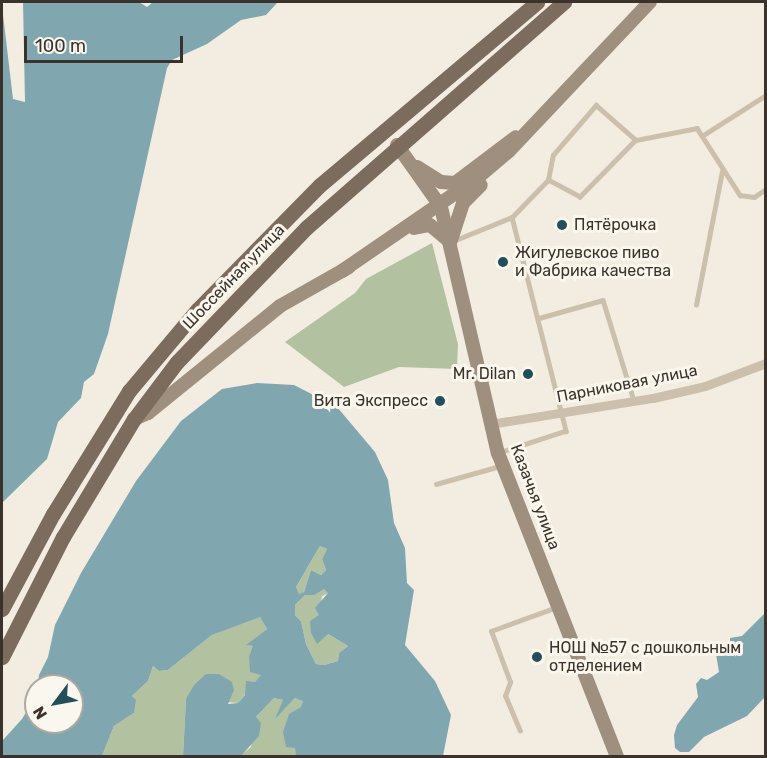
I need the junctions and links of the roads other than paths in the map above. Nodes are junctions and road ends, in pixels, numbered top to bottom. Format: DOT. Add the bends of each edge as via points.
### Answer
graph roads {
  1 [pos="537,2"];
  2 [pos="564,2"];
  3 [pos="650,2"];
  4 [pos="765,95"];
  5 [pos="532,127"];
  6 [pos="383,129"];
  7 [pos="702,136"];
  8 [pos="636,140"];
  9 [pos="397,145"];
  10 [pos="502,157"];
  11 [pos="413,164"];
  12 [pos="722,171"];
  13 [pos="548,180"];
  14 [pos="765,189"];
  15 [pos="441,207"];
  16 [pos="512,218"];
  17 [pos="450,242"];
  18 [pos="342,271"];
  19 [pos="696,305"];
  20 [pos="539,318"];
  21 [pos="765,363"];
  22 [pos="634,400"];
  23 [pos="561,412"];
  24 [pos="134,419"];
  25 [pos="490,424"];
  26 [pos="500,459"];
  27 [pos="436,484"];
  28 [pos="560,606"];
  29 [pos="2,609"];
  30 [pos="2,657"];
  31 [pos="520,731"];
  32 [pos="617,756"];
  1 -- 6 [label="main road, Шоссейная улица"];
  2 -- 9 [label="main road, Шоссейная улица"];
  3 -- 5 [label="main road"];
  4 -- 7 [label="lane"];
  5 -- 10 [label="main road"];
  5 -- 11 [label="main road" via="496,149 455,183 441,182"];
  6 -- 9 [label="main road, Казачья улица"];
  6 -- 29 [label="main road, Шоссейная улица" via="254,249 129,391 53,514"];
  7 -- 8 [label="lane" via="697,128"];
  7 -- 12 [label="lane"];
  8 -- 13 [label="lane" via="580,197"];
  8 -- 13 [label="lane" via="596,105 553,154"];
  9 -- 11 [label="main road, Казачья улица"];
  9 -- 24 [label="main road, Шоссейная улица" via="249,286 177,362"];
  10 -- 15 [label="main road"];
  10 -- 17 [label="main road" via="463,203"];
  11 -- 15 [label="main road, Казачья улица"];
  12 -- 14 [label="lane" via="740,195 754,197"];
  12 -- 19 [label="lane"];
  13 -- 16 [label="lane"];
  15 -- 17 [label="main road, Казачья улица"];
  15 -- 18 [label="main road"];
  16 -- 17 [label="lane"];
  16 -- 20 [label="lane"];
  17 -- 18 [label="main road" via="430,225 417,226"];
  17 -- 25 [label="main road, Казачья улица"];
  18 -- 24 [label="main road" via="280,306 148,413"];
  20 -- 22 [label="lane" via="603,300"];
  20 -- 23 [label="lane"];
  21 -- 22 [label="street, Парниковая улица" via="705,386"];
  22 -- 23 [label="street, Парниковая улица"];
  23 -- 25 [label="street, Парниковая улица"];
  23 -- 26 [label="lane" via="566,431"];
  24 -- 30 [label="main road, Шоссейная улица" via="63,537"];
  25 -- 26 [label="main road, Казачья улица"];
  26 -- 27 [label="lane"];
  26 -- 28 [label="main road, Казачья улица"];
  28 -- 31 [label="lane" via="491,632 510,682 505,696"];
  28 -- 32 [label="main road, Казачья улица"];
}
